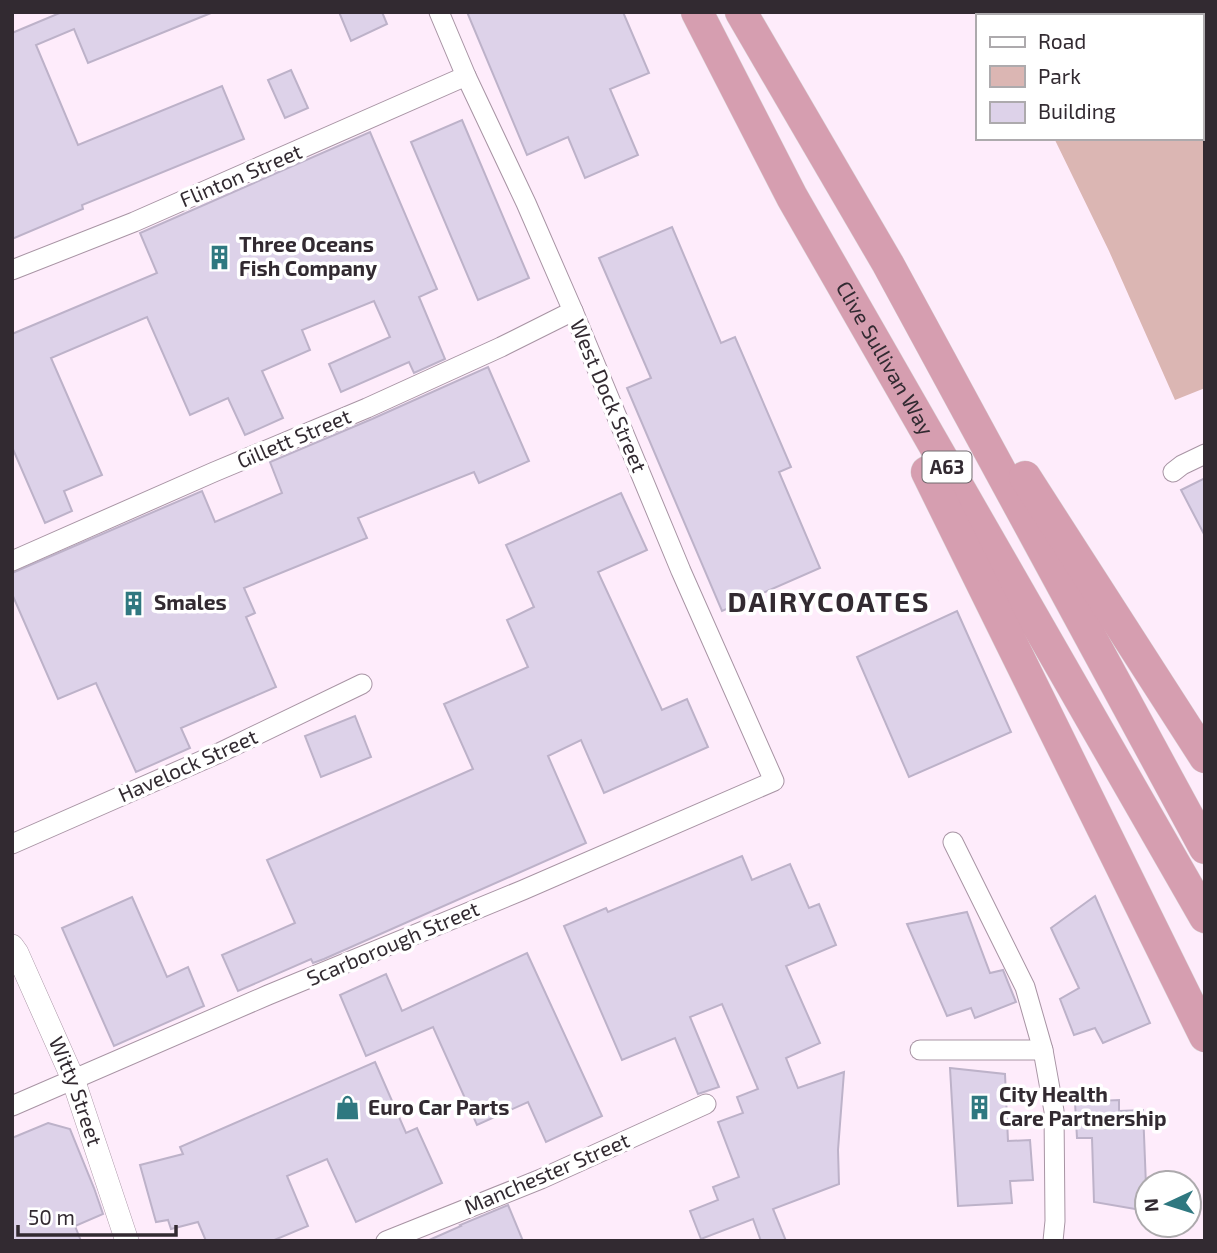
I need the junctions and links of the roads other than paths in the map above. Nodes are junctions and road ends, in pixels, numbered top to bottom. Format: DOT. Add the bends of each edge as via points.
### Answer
graph roads {
  1 [pos="439,12"];
  2 [pos="697,12"];
  3 [pos="741,12"];
  4 [pos="466,76"];
  5 [pos="792,197"];
  6 [pos="888,264"];
  7 [pos="12,270"];
  8 [pos="573,311"];
  9 [pos="1205,454"];
  10 [pos="1173,472"];
  11 [pos="12,561"];
  12 [pos="362,684"];
  13 [pos="1205,757"];
  14 [pos="774,781"];
  15 [pos="953,842"];
  16 [pos="12,844"];
  17 [pos="1205,848"];
  18 [pos="1205,917"];
  19 [pos="12,946"];
  20 [pos="1205,1036"];
  21 [pos="920,1050"];
  22 [pos="1043,1050"];
  23 [pos="73,1079"];
  24 [pos="706,1104"];
  25 [pos="12,1106"];
  26 [pos="127,1241"];
  27 [pos="386,1241"];
  28 [pos="1053,1241"];
  1 -- 4 [label="street, West Dock Street"];
  2 -- 5 [label="highway, Clive Sullivan Way / A63"];
  3 -- 6 [label="highway, A63"];
  4 -- 7 [label="street, Flinton Street" via="134,222"];
  4 -- 8 [label="street, West Dock Street"];
  5 -- 18 [label="highway, Clive Sullivan Way / A63"];
  5 -- 20 [label="highway"];
  6 -- 13 [label="highway"];
  6 -- 17 [label="highway, A63"];
  8 -- 11 [label="street, Gillett Street" via="367,408"];
  8 -- 14 [label="street, West Dock Street"];
  9 -- 10 [label="street"];
  12 -- 16 [label="street, Havelock Street"];
  14 -- 23 [label="street, Scarborough Street"];
  15 -- 22 [label="street" via="1026,987"];
  19 -- 23 [label="street, Witty Street"];
  21 -- 22 [label="street"];
  22 -- 28 [label="street" via="1054,1111"];
  23 -- 25 [label="street, Scarborough Street"];
  23 -- 26 [label="street, Witty Street"];
  24 -- 27 [label="street, Manchester Street" via="541,1179"];
}
